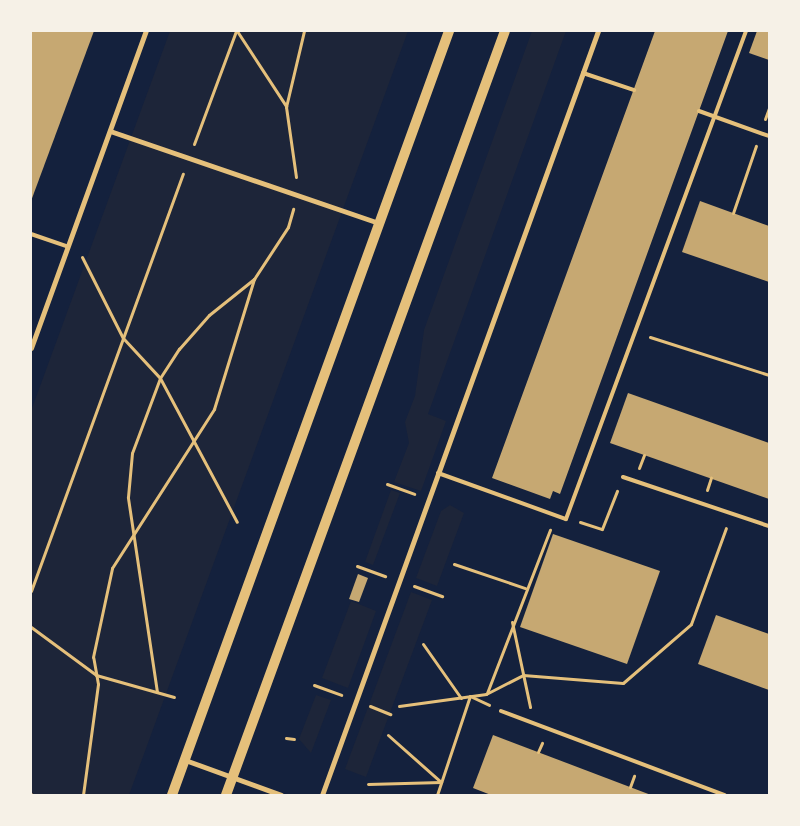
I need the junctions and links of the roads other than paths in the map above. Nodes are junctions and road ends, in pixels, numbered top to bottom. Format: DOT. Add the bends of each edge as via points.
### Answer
graph roads {
  1 [pos="146,31"];
  2 [pos="449,31"];
  3 [pos="504,31"];
  4 [pos="598,31"];
  5 [pos="746,31"];
  6 [pos="583,73"];
  7 [pos="634,90"];
  8 [pos="699,112"];
  9 [pos="716,116"];
  10 [pos="110,130"];
  11 [pos="769,136"];
  12 [pos="380,224"];
  13 [pos="31,234"];
  14 [pos="68,248"];
  15 [pos="31,348"];
  16 [pos="438,473"];
  17 [pos="623,476"];
  18 [pos="769,526"];
  19 [pos="501,711"];
  20 [pos="185,760"];
  21 [pos="232,777"];
  22 [pos="172,795"];
  23 [pos="226,795"];
  24 [pos="281,795"];
  25 [pos="322,795"];
  26 [pos="725,795"];
  1 -- 10 [label="street"];
  2 -- 12 [label="main road"];
  3 -- 21 [label="main road"];
  4 -- 6 [label="street"];
  5 -- 9 [label="lane"];
  6 -- 7 [label="lane"];
  6 -- 16 [label="street"];
  8 -- 9 [label="lane"];
  9 -- 11 [label="lane"];
  9 -- 16 [label="lane" via="566,519"];
  10 -- 12 [label="street"];
  10 -- 14 [label="street"];
  12 -- 20 [label="main road"];
  13 -- 14 [label="lane"];
  14 -- 15 [label="street"];
  16 -- 25 [label="street"];
  17 -- 18 [label="lane"];
  19 -- 26 [label="lane"];
  20 -- 21 [label="street"];
  20 -- 22 [label="main road"];
  21 -- 23 [label="main road"];
  21 -- 24 [label="street"];
}
